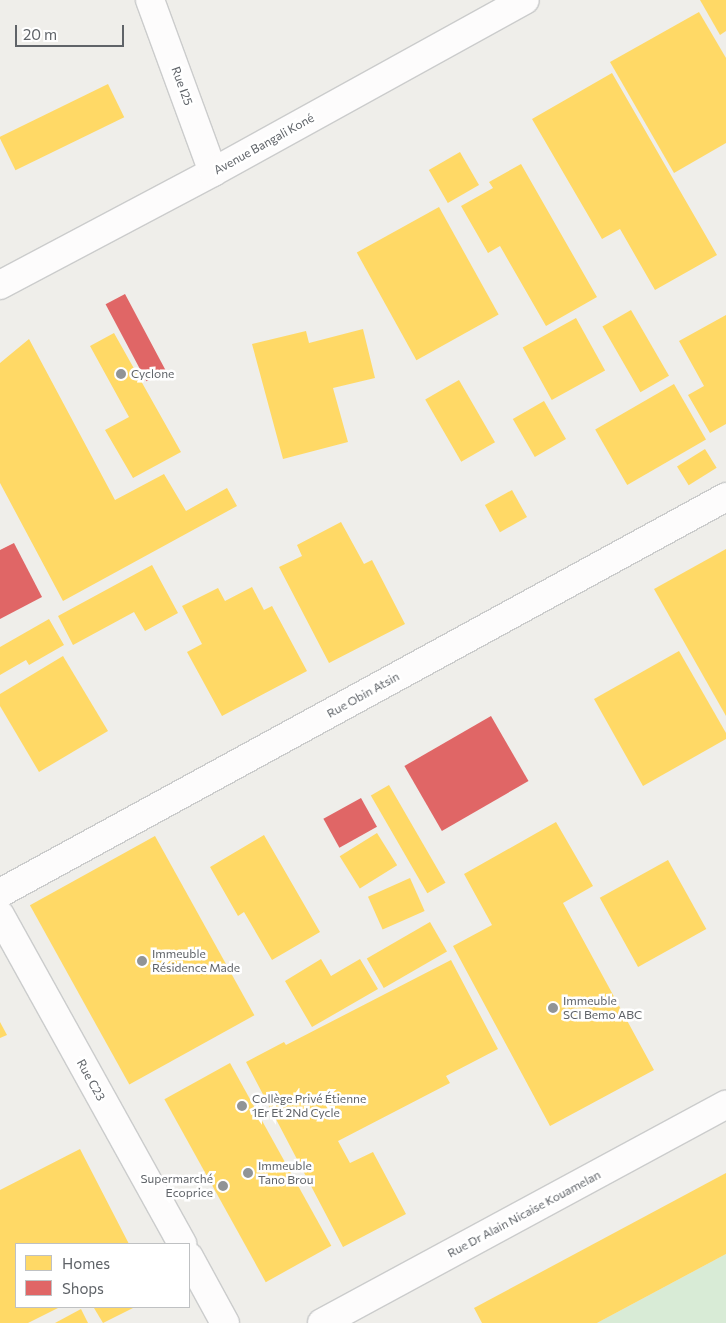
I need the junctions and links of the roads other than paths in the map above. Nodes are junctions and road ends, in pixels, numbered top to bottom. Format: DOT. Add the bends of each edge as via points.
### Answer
graph roads {
  1 [pos="150,0"];
  2 [pos="526,0"];
  3 [pos="213,172"];
  4 [pos="0,285"];
  5 [pos="726,497"];
  6 [pos="0,893"];
  7 [pos="0,915"];
  8 [pos="726,1105"];
  9 [pos="181,1243"];
  10 [pos="190,1259"];
  11 [pos="225,1323"];
  12 [pos="322,1323"];
  1 -- 3 [label="street, Rue I25"];
  2 -- 3 [label="street, Avenue Bangali Koné"];
  3 -- 4 [label="street, Avenue Bangali Koné"];
  5 -- 6 [label="street, Rue Obin Atsin"];
  7 -- 9 [label="street, Rue C23"];
  8 -- 12 [label="street, Rue Dr Alain Nicaise Kouamelan"];
  10 -- 11 [label="street"];
}
